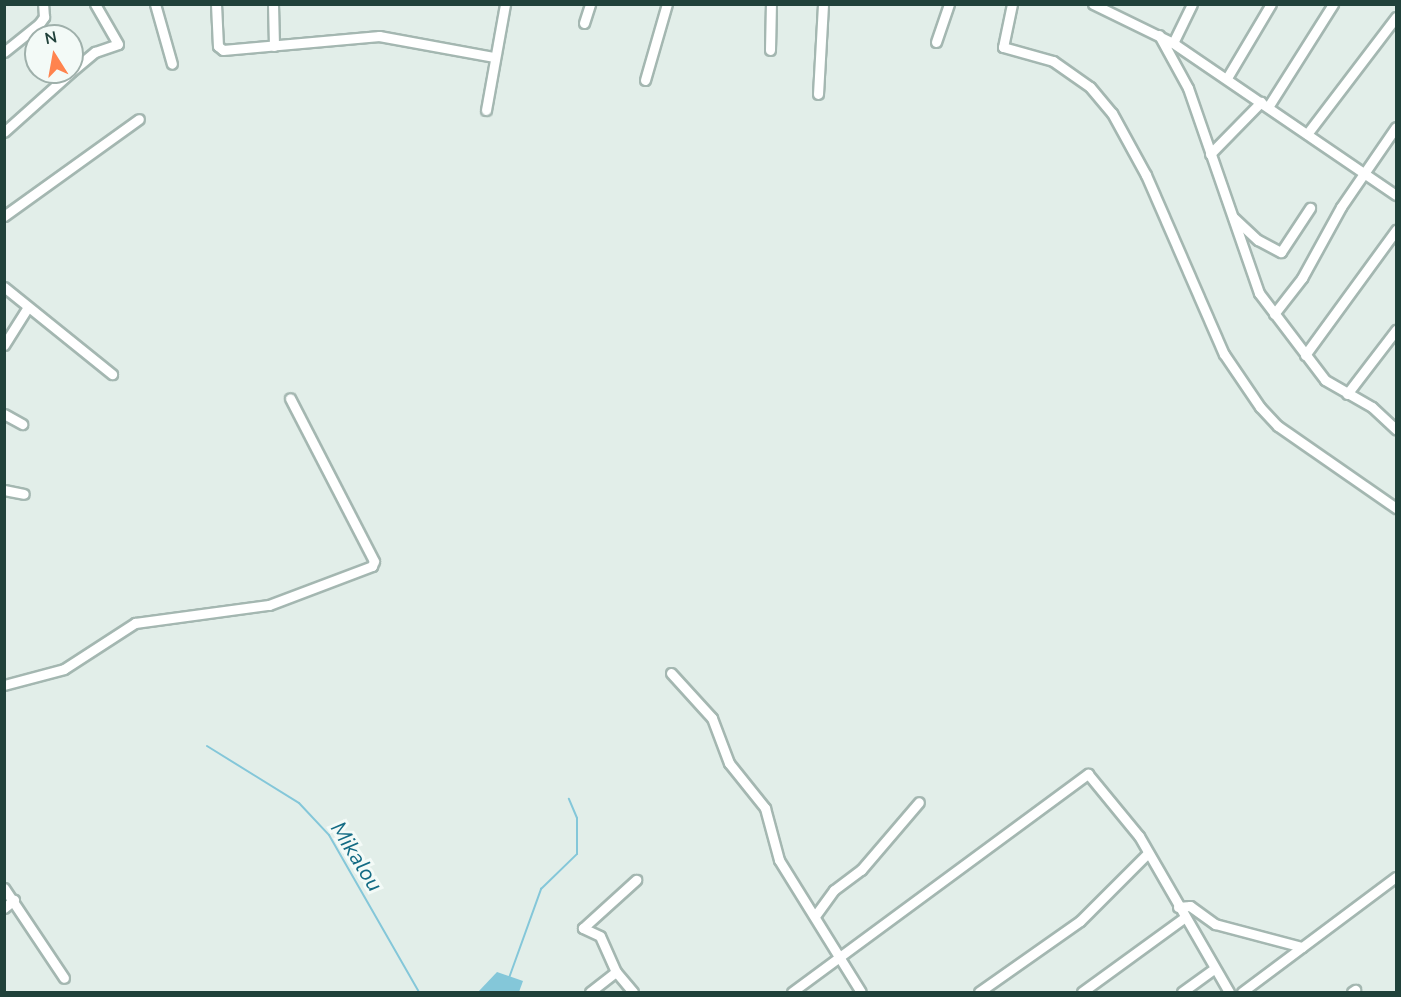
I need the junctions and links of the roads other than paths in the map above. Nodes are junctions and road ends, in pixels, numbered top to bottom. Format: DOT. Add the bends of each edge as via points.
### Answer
graph roads {
  1 [pos="43,4"];
  2 [pos="95,4"];
  3 [pos="155,4"];
  4 [pos="216,4"];
  5 [pos="273,4"];
  6 [pos="506,4"];
  7 [pos="590,4"];
  8 [pos="667,4"];
  9 [pos="771,4"];
  10 [pos="823,4"];
  11 [pos="949,4"];
  12 [pos="1012,4"];
  13 [pos="1093,4"];
  14 [pos="1192,4"];
  15 [pos="1270,4"];
  16 [pos="1333,4"];
  17 [pos="1396,16"];
  18 [pos="584,23"];
  19 [pos="1159,35"];
  20 [pos="936,42"];
  21 [pos="1173,43"];
  22 [pos="274,46"];
  23 [pos="770,50"];
  24 [pos="4,52"];
  25 [pos="493,57"];
  26 [pos="84,62"];
  27 [pos="172,64"];
  28 [pos="1227,78"];
  29 [pos="645,80"];
  30 [pos="58,84"];
  31 [pos="818,94"];
  32 [pos="1265,105"];
  33 [pos="486,111"];
  34 [pos="139,119"];
  35 [pos="1396,127"];
  36 [pos="4,132"];
  37 [pos="1307,134"];
  38 [pos="1210,154"];
  39 [pos="1366,175"];
  40 [pos="1396,195"];
  41 [pos="1310,208"];
  42 [pos="4,216"];
  43 [pos="1231,216"];
  44 [pos="1396,230"];
  45 [pos="4,287"];
  46 [pos="28,307"];
  47 [pos="1274,314"];
  48 [pos="1396,330"];
  49 [pos="4,345"];
  50 [pos="1305,355"];
  51 [pos="112,374"];
  52 [pos="1347,394"];
  53 [pos="290,398"];
  54 [pos="4,414"];
  55 [pos="22,424"];
  56 [pos="1396,429"];
  57 [pos="4,490"];
  58 [pos="24,494"];
  59 [pos="1396,508"];
  60 [pos="671,673"];
  61 [pos="4,685"];
  62 [pos="919,802"];
  63 [pos="1148,853"];
  64 [pos="1396,877"];
  65 [pos="636,880"];
  66 [pos="4,888"];
  67 [pos="14,900"];
  68 [pos="1178,907"];
  69 [pos="4,908"];
  70 [pos="815,916"];
  71 [pos="1184,918"];
  72 [pos="1302,947"];
  73 [pos="840,957"];
  74 [pos="1214,969"];
  75 [pos="616,972"];
  76 [pos="64,978"];
  77 [pos="590,993"];
  78 [pos="633,993"];
  79 [pos="792,993"];
  80 [pos="861,993"];
  81 [pos="979,993"];
  82 [pos="1082,993"];
  83 [pos="1182,993"];
  84 [pos="1228,993"];
  85 [pos="1242,993"];
  1 -- 24 [label="street" via="44,16 39,24"];
  2 -- 26 [label="street" via="118,44 95,52"];
  3 -- 27 [label="street"];
  4 -- 22 [label="street" via="219,48"];
  5 -- 22 [label="street"];
  6 -- 25 [label="street"];
  7 -- 18 [label="street"];
  8 -- 29 [label="street"];
  9 -- 23 [label="street"];
  10 -- 31 [label="street"];
  11 -- 20 [label="street"];
  12 -- 59 [label="street" via="1003,47 1053,61 1090,87 1112,113 1146,175 1224,354 1260,407 1278,426"];
  13 -- 19 [label="street"];
  14 -- 21 [label="street"];
  15 -- 28 [label="street"];
  16 -- 32 [label="street"];
  17 -- 37 [label="street"];
  19 -- 21 [label="street"];
  19 -- 38 [label="street" via="1188,88"];
  21 -- 28 [label="street"];
  22 -- 25 [label="street" via="379,36"];
  25 -- 33 [label="street"];
  28 -- 32 [label="street"];
  30 -- 36 [label="street"];
  32 -- 37 [label="street"];
  32 -- 38 [label="street"];
  34 -- 42 [label="street"];
  35 -- 39 [label="street"];
  37 -- 39 [label="street"];
  38 -- 43 [label="street"];
  39 -- 40 [label="street"];
  39 -- 47 [label="street"];
  41 -- 43 [label="street" via="1281,252 1258,240"];
  43 -- 47 [label="street" via="1255,285"];
  44 -- 50 [label="street"];
  45 -- 46 [label="street"];
  46 -- 49 [label="street"];
  46 -- 51 [label="street"];
  47 -- 50 [label="street"];
  48 -- 52 [label="street"];
  50 -- 52 [label="street" via="1325,380"];
  52 -- 56 [label="street" via="1371,407"];
  53 -- 61 [label="street" via="374,561 372,566 269,605 135,623 64,669"];
  54 -- 55 [label="street"];
  57 -- 58 [label="street"];
  60 -- 70 [label="street" via="712,718 729,763 765,808 779,860"];
  62 -- 70 [label="street" via="861,870 834,890"];
  63 -- 68 [label="street"];
  63 -- 73 [label="street" via="1114,802 1092,776 1084,775"];
  63 -- 81 [label="street" via="1080,921"];
  64 -- 72 [label="street"];
  65 -- 75 [label="street" via="583,928 600,936"];
  66 -- 67 [label="street"];
  67 -- 69 [label="street"];
  67 -- 76 [label="street"];
  68 -- 71 [label="street"];
  68 -- 72 [label="street" via="1190,906 1215,924"];
  70 -- 73 [label="street"];
  71 -- 74 [label="street"];
  71 -- 82 [label="street"];
  72 -- 85 [label="street"];
  73 -- 79 [label="street"];
  73 -- 80 [label="street"];
  74 -- 83 [label="street"];
  74 -- 84 [label="street"];
  75 -- 77 [label="street"];
  75 -- 78 [label="street"];
}
